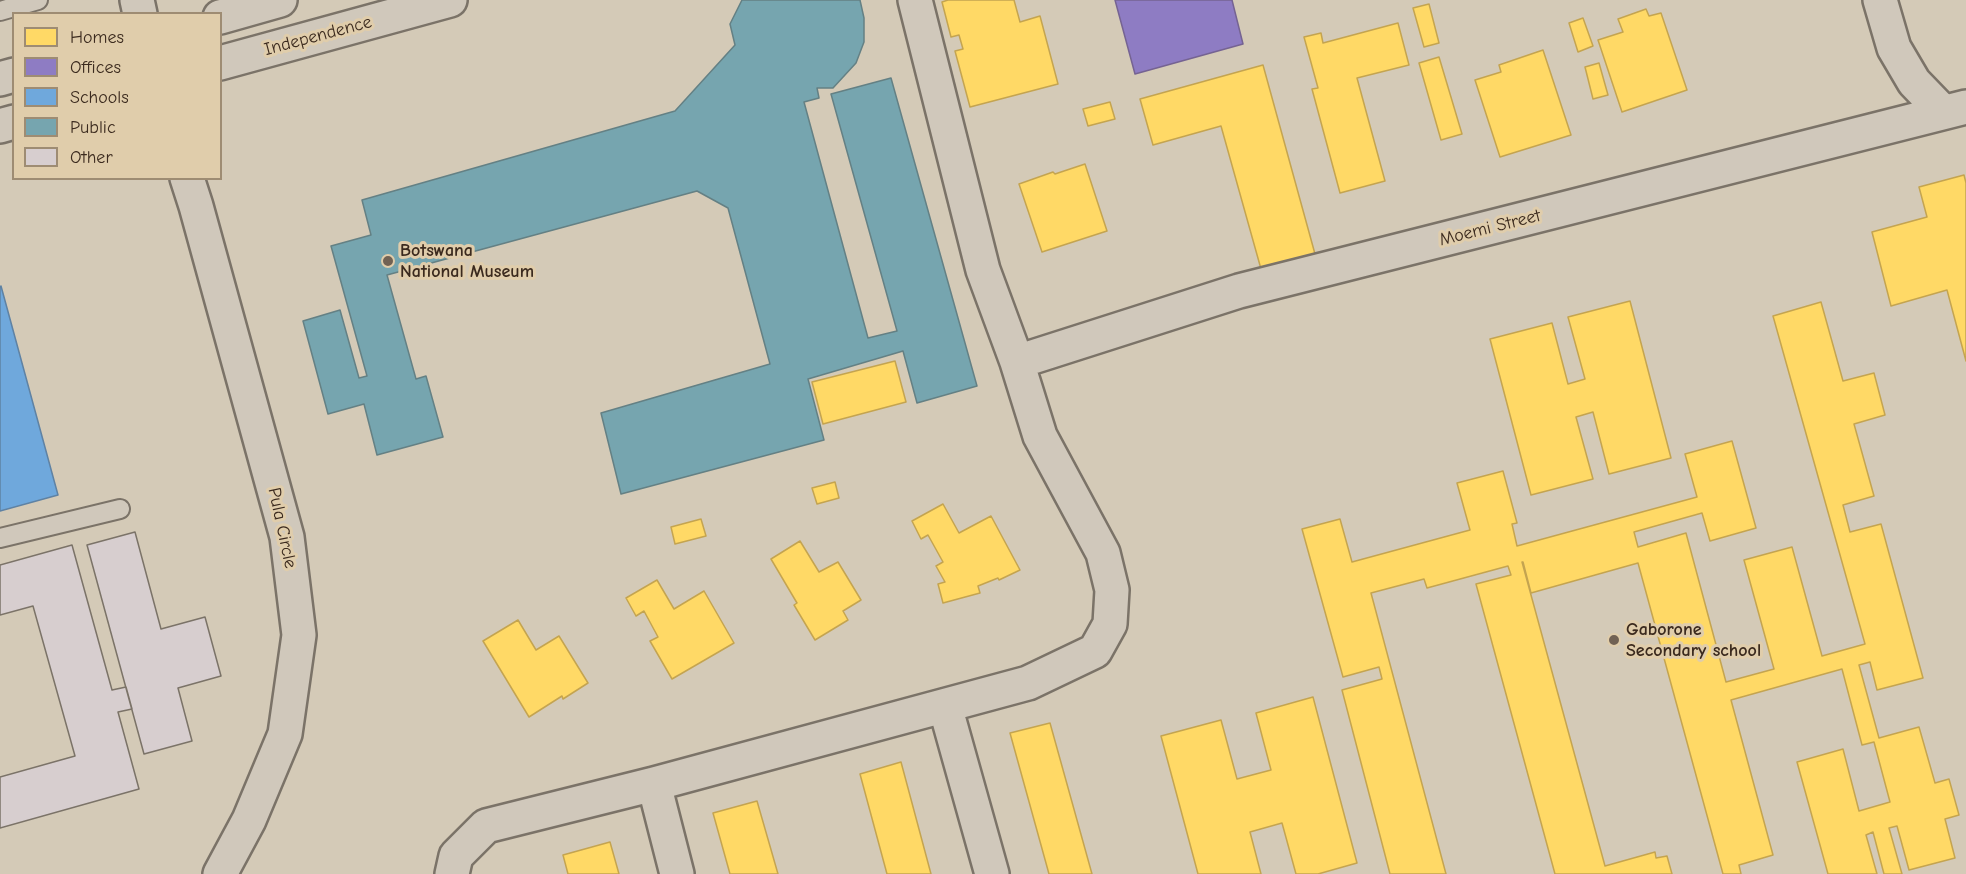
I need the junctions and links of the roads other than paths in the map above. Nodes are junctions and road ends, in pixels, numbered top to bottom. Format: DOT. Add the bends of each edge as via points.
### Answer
graph roads {
  1 [pos="38,0"];
  2 [pos="280,0"];
  3 [pos="450,0"];
  4 [pos="915,0"];
  5 [pos="1880,0"];
  6 [pos="233,9"];
  7 [pos="0,11"];
  8 [pos="222,62"];
  9 [pos="1955,109"];
  10 [pos="188,180"];
  11 [pos="1017,362"];
  12 [pos="120,509"];
  13 [pos="0,538"];
  14 [pos="945,706"];
  15 [pos="654,784"];
  16 [pos="220,874"];
  17 [pos="452,874"];
  18 [pos="676,874"];
  19 [pos="992,874"];
  1 -- 7 [label="lane"];
  2 -- 6 [label="street"];
  3 -- 8 [label="street, Independence"];
  4 -- 11 [label="street" via="983,270"];
  5 -- 9 [label="street" via="1894,48 1914,82"];
  9 -- 11 [label="street, Moemi Street" via="1239,291"];
  10 -- 16 [label="street, Pula Circle" via="287,537 299,634 285,734 249,820"];
  11 -- 14 [label="street" via="1040,436 1103,553 1112,590 1110,624 1095,651 1028,684"];
  12 -- 13 [label="lane"];
  14 -- 15 [label="street"];
  14 -- 19 [label="street"];
  15 -- 17 [label="street" via="486,826 456,856"];
  15 -- 18 [label="street"];
}
